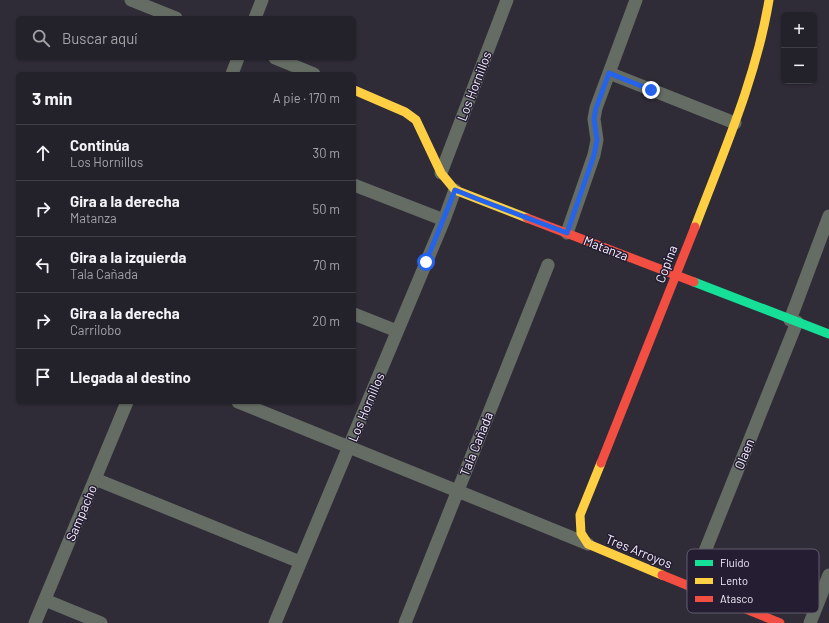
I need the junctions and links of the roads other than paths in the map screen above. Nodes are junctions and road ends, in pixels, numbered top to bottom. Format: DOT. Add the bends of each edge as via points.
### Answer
graph roads {
  1 [pos="131,0"];
  2 [pos="262,0"];
  3 [pos="506,0"];
  4 [pos="636,0"];
  5 [pos="769,0"];
  6 [pos="171,16"];
  7 [pos="256,16"];
  8 [pos="237,60"];
  9 [pos="280,60"];
  10 [pos="233,72"];
  11 [pos="309,72"];
  12 [pos="609,73"];
  13 [pos="356,91"];
  14 [pos="735,122"];
  15 [pos="441,173"];
  16 [pos="356,186"];
  17 [pos="455,190"];
  18 [pos="829,216"];
  19 [pos="444,220"];
  20 [pos="567,233"];
  21 [pos="548,265"];
  22 [pos="676,275"];
  23 [pos="356,315"];
  24 [pos="794,321"];
  25 [pos="397,331"];
  26 [pos="829,334"];
  27 [pos="126,404"];
  28 [pos="243,404"];
  29 [pos="349,447"];
  30 [pos="96,479"];
  31 [pos="457,491"];
  32 [pos="581,533"];
  33 [pos="588,544"];
  34 [pos="705,549"];
  35 [pos="300,562"];
  36 [pos="829,575"];
  37 [pos="687,584"];
  38 [pos="45,600"];
  39 [pos="819,600"];
  40 [pos="756,613"];
  41 [pos="814,613"];
  42 [pos="35,623"];
  43 [pos="101,623"];
  44 [pos="275,623"];
  45 [pos="405,623"];
  46 [pos="780,623"];
  47 [pos="810,623"];
  1 -- 6 [label="street"];
  2 -- 7 [label="street"];
  3 -- 15 [label="street, Los Hornillos"];
  4 -- 12 [label="street"];
  5 -- 14 [label="street, Copina" via="749,81"];
  8 -- 10 [label="street"];
  9 -- 11 [label="street"];
  12 -- 14 [label="street"];
  12 -- 20 [label="street" via="596,108 594,119 597,140 594,155"];
  13 -- 15 [label="street, Matanza" via="406,112 416,120"];
  14 -- 22 [label="street, Copina"];
  15 -- 17 [label="street, Matanza"];
  16 -- 19 [label="street"];
  17 -- 19 [label="street, Los Hornillos"];
  17 -- 20 [label="street, Matanza"];
  18 -- 24 [label="street, Olaen"];
  19 -- 25 [label="street, Los Hornillos"];
  20 -- 22 [label="street, Matanza"];
  21 -- 31 [label="street, Tala Cañada"];
  22 -- 24 [label="street, Matanza"];
  22 -- 32 [label="street, Copina" via="580,515"];
  23 -- 25 [label="street"];
  24 -- 26 [label="street, Matanza"];
  24 -- 34 [label="street, Olaen"];
  25 -- 29 [label="street, Los Hornillos"];
  27 -- 30 [label="street, Sampacho"];
  28 -- 29 [label="street"];
  29 -- 31 [label="street"];
  29 -- 35 [label="street, Los Hornillos"];
  30 -- 35 [label="street"];
  30 -- 38 [label="street, Sampacho"];
  31 -- 33 [label="street"];
  31 -- 45 [label="street, Tala Cañada"];
  32 -- 33 [label="street, Tres Arroyos"];
  33 -- 37 [label="street, Tres Arroyos"];
  35 -- 44 [label="street, Los Hornillos"];
  36 -- 39 [label="street"];
  38 -- 42 [label="street, Sampacho"];
  38 -- 43 [label="street"];
  40 -- 46 [label="street, Tres Arroyos"];
  41 -- 47 [label="street"];
}
